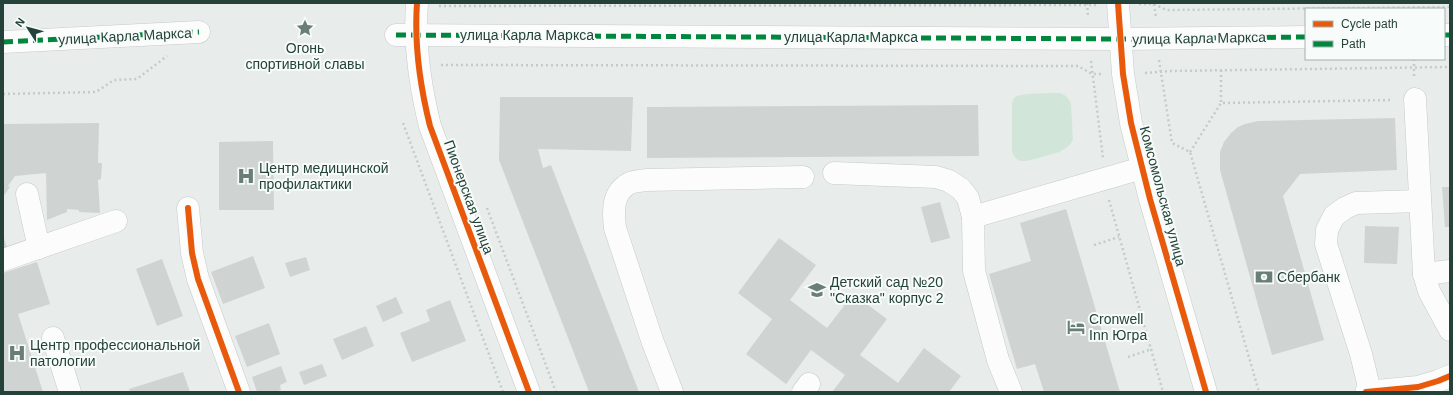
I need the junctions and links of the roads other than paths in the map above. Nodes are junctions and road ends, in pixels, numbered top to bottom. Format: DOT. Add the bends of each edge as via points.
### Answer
graph roads {
  1 [pos="1118,3"];
  2 [pos="417,4"];
  3 [pos="199,32"];
  4 [pos="406,35"];
  5 [pos="1305,37"];
  6 [pos="1120,39"];
  7 [pos="3,42"];
  8 [pos="1415,99"];
  9 [pos="1142,168"];
  10 [pos="834,173"];
  11 [pos="803,177"];
  12 [pos="27,194"];
  13 [pos="1420,201"];
  14 [pos="188,208"];
  15 [pos="974,217"];
  16 [pos="116,221"];
  17 [pos="39,248"];
  18 [pos="3,260"];
  19 [pos="1450,271"];
  20 [pos="1424,274"];
  21 [pos="1450,330"];
  22 [pos="53,338"];
  23 [pos="1450,376"];
  24 [pos="70,392"];
  25 [pos="238,392"];
  26 [pos="529,392"];
  27 [pos="672,392"];
  28 [pos="1012,392"];
  29 [pos="1206,392"];
  30 [pos="1368,392"];
  1 -- 6 [label="street, Комсомольская улица"];
  2 -- 4 [label="street, Пионерская улица"];
  3 -- 7 [label="street, улица Карла Маркса"];
  4 -- 6 [label="street, улица Карла Маркса"];
  4 -- 26 [label="street, Пионерская улица" via="418,66 422,97 430,126"];
  5 -- 6 [label="street, улица Карла Маркса"];
  6 -- 9 [label="street, Комсомольская улица" via="1131,124"];
  8 -- 13 [label="street"];
  9 -- 15 [label="street"];
  9 -- 29 [label="street, Комсомольская улица"];
  10 -- 15 [label="street" via="936,177 949,181 961,189 968,198"];
  11 -- 27 [label="street" via="646,180 631,182 616,196 613,210 615,228"];
  12 -- 17 [label="street"];
  13 -- 20 [label="street"];
  13 -- 30 [label="street" via="1356,203 1334,216 1327,230 1326,244 1361,354"];
  14 -- 25 [label="street" via="192,253 198,279"];
  15 -- 28 [label="street" via="974,271 998,360"];
  16 -- 17 [label="street"];
  17 -- 18 [label="street"];
  19 -- 20 [label="street"];
  20 -- 21 [label="street" via="1429,291"];
  22 -- 24 [label="street"];
  23 -- 30 [label="street" via="1418,387"];
}
